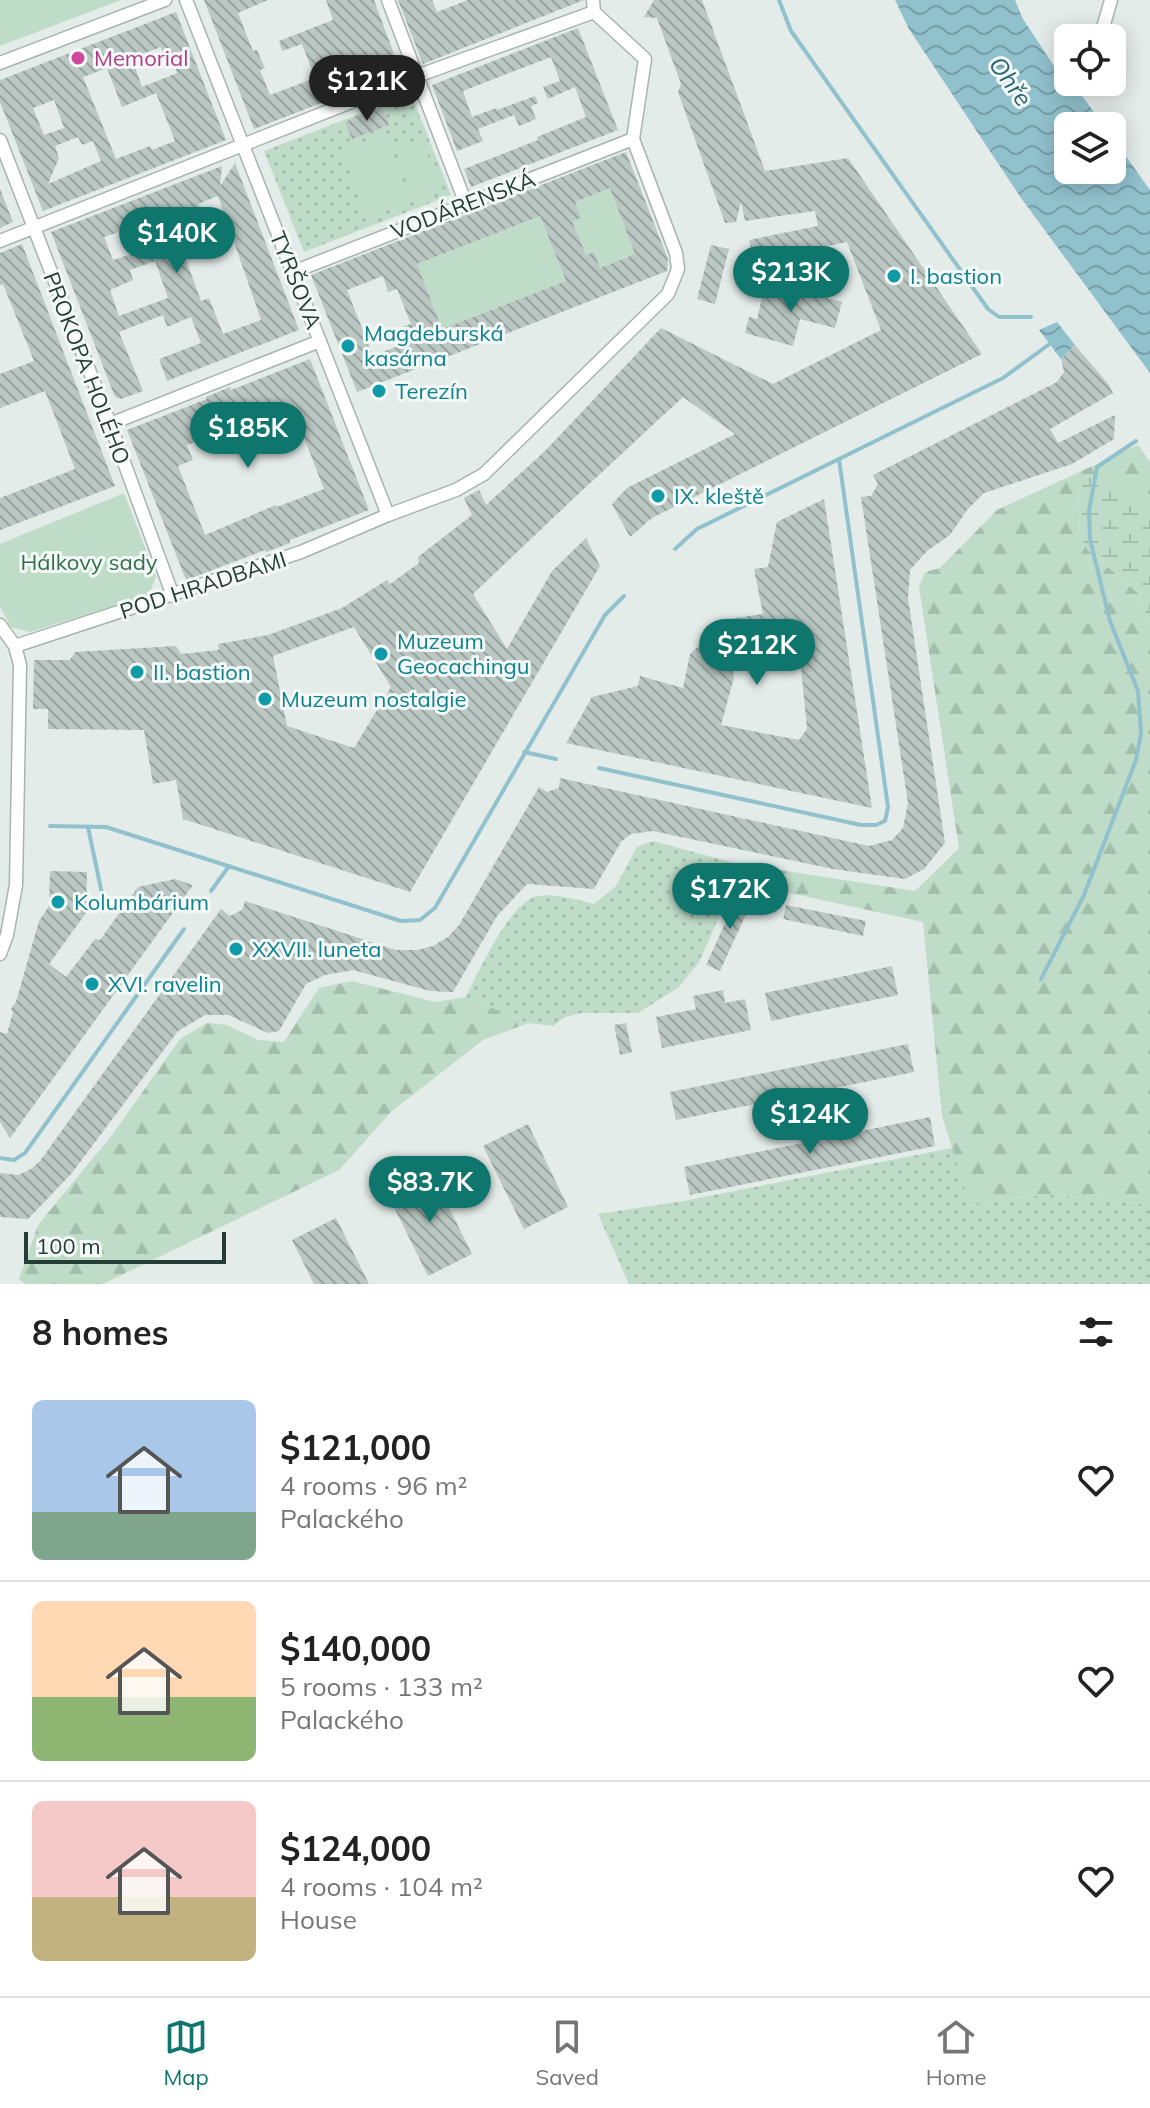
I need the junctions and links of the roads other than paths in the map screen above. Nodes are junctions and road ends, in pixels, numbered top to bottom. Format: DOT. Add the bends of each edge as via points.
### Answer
graph roads {
  1 [pos="165,0"];
  2 [pos="186,0"];
  3 [pos="388,0"];
  4 [pos="1111,0"];
  5 [pos="594,6"];
  6 [pos="1104,24"];
  7 [pos="0,63"];
  8 [pos="417,76"];
  9 [pos="633,139"];
  10 [pos="0,140"];
  11 [pos="242,145"];
  12 [pos="466,204"];
  13 [pos="33,229"];
  14 [pos="0,241"];
  15 [pos="293,272"];
  16 [pos="320,341"];
  17 [pos="110,424"];
  18 [pos="388,515"];
  19 [pos="173,596"];
  20 [pos="0,625"];
  21 [pos="15,646"];
  22 [pos="0,954"];
  1 -- 7 [label="street"];
  2 -- 11 [label="street, TYRŠOVA"];
  3 -- 8 [label="street"];
  4 -- 6 [label="street"];
  5 -- 8 [label="street"];
  5 -- 9 [label="street" via="645,59"];
  8 -- 11 [label="street"];
  8 -- 12 [label="street"];
  9 -- 12 [label="street, VODÁRENSKÁ"];
  9 -- 18 [label="street, POD HRADBAMI" via="676,253 678,269 668,294 484,474"];
  10 -- 13 [label="street, PROKOPA HOLÉHO"];
  11 -- 13 [label="street"];
  11 -- 15 [label="street, TYRŠOVA"];
  12 -- 15 [label="street, VODÁRENSKÁ"];
  13 -- 14 [label="street"];
  13 -- 17 [label="street, PROKOPA HOLÉHO"];
  15 -- 16 [label="street, TYRŠOVA"];
  16 -- 17 [label="street"];
  16 -- 18 [label="street, TYRŠOVA"];
  17 -- 19 [label="street, PROKOPA HOLÉHO"];
  18 -- 19 [label="street, POD HRADBAMI"];
  19 -- 21 [label="street, POD HRADBAMI"];
  20 -- 21 [label="street"];
  21 -- 22 [label="street" via="20,665 16,885"];
}
